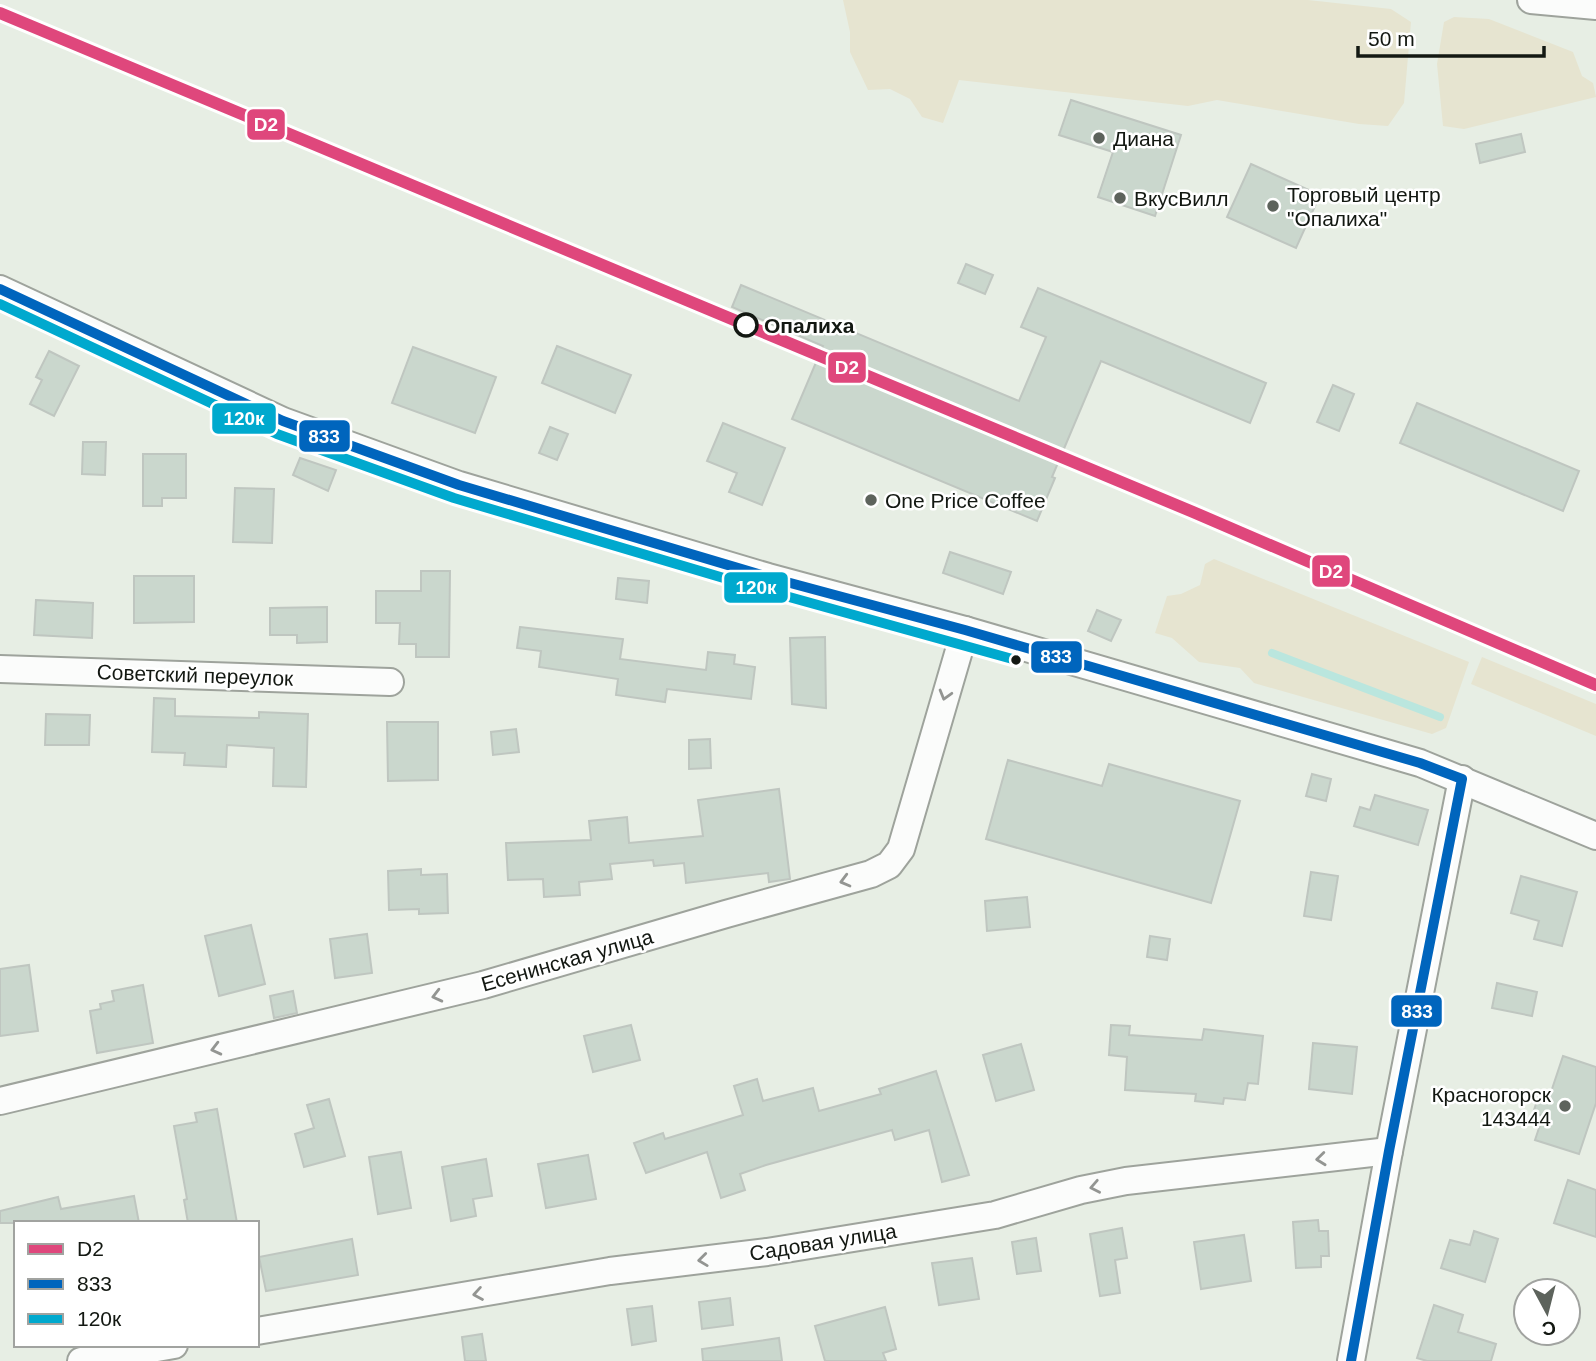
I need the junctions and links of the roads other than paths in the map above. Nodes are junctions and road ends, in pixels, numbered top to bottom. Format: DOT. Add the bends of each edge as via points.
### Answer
graph roads {
  1 [pos="1531,0"];
  2 [pos="1596,6"];
  3 [pos="0,289"];
  4 [pos="965,630"];
  5 [pos="0,668"];
  6 [pos="390,682"];
  7 [pos="1462,779"];
  8 [pos="1596,836"];
  9 [pos="0,1101"];
  10 [pos="1389,1151"];
  11 [pos="259,1331"];
  12 [pos="162,1347"];
  13 [pos="81,1361"];
  14 [pos="1351,1361"];
  1 -- 2 [label="street"];
  3 -- 4 [label="street" via="283,421 459,485"];
  4 -- 7 [label="street"];
  4 -- 9 [label="street, Есенинская улица, one-way" via="901,849 889,865 871,874 483,985"];
  5 -- 6 [label="street, Советский переулок"];
  7 -- 8 [label="street"];
  7 -- 10 [label="street"];
  10 -- 11 [label="street, Садовая улица, one-way" via="1126,1181 995,1215 767,1252 610,1271"];
  10 -- 14 [label="street"];
  12 -- 13 [label="street"];
}
